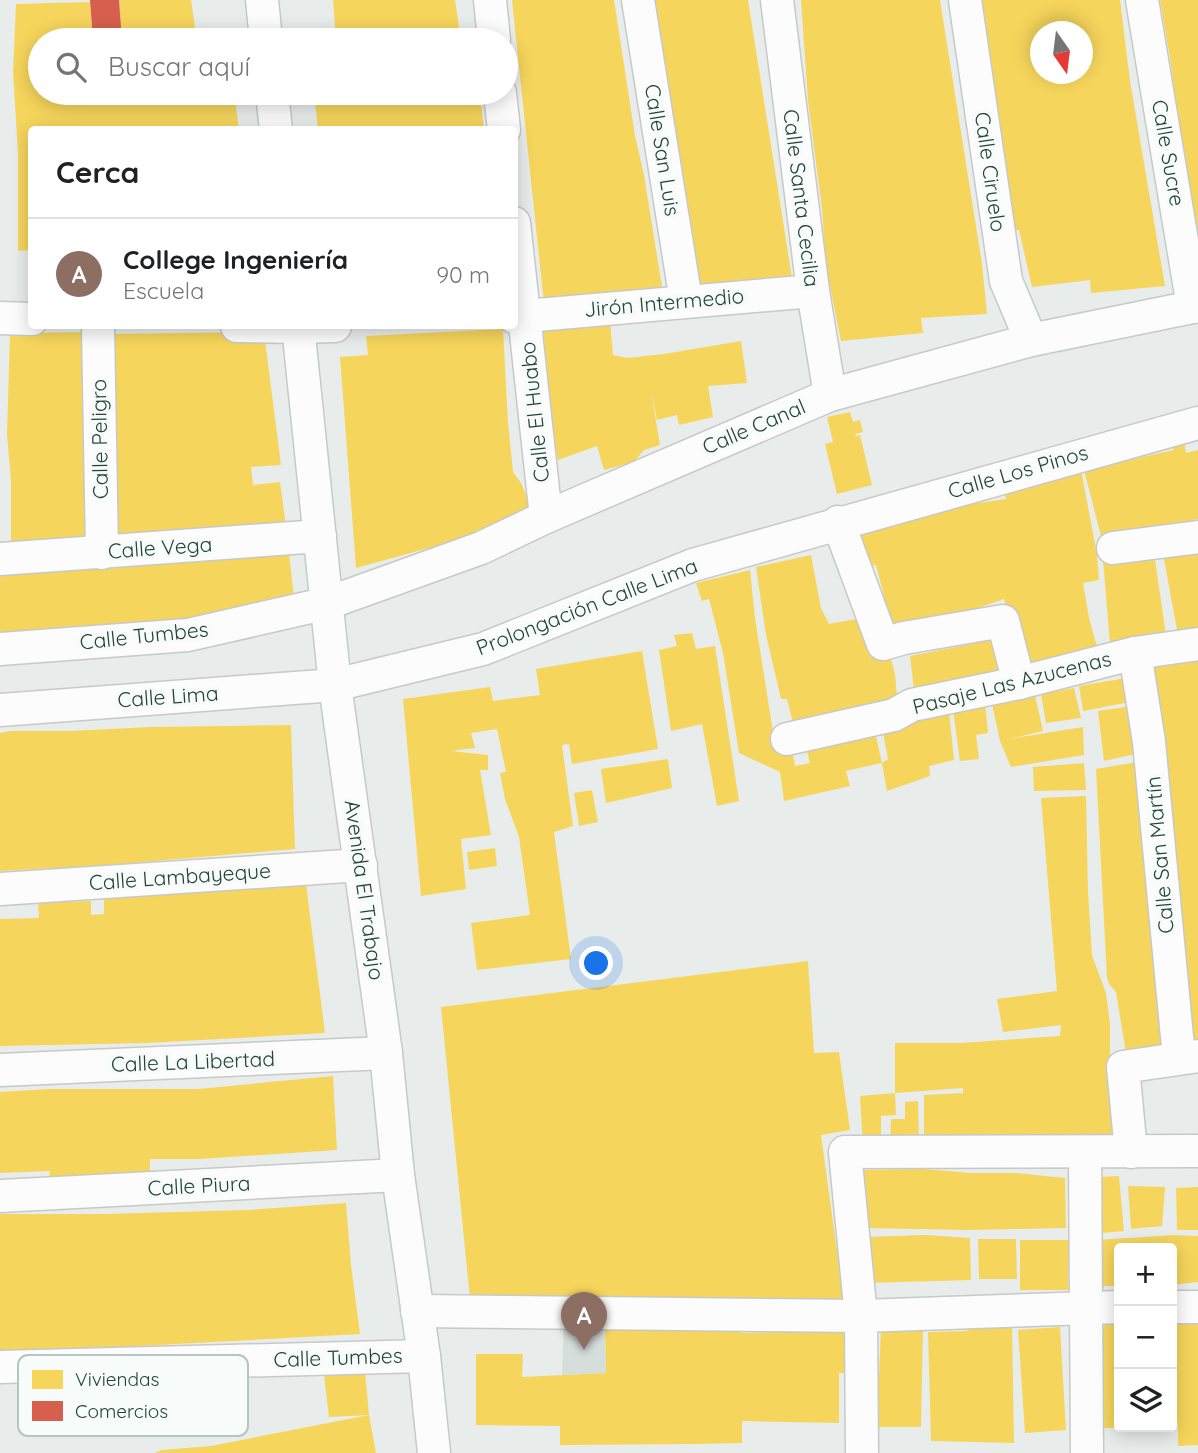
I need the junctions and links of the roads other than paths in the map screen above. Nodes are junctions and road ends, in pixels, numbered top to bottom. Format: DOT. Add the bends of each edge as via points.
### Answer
graph roads {
  1 [pos="262,0"];
  2 [pos="490,0"];
  3 [pos="638,0"];
  4 [pos="777,0"];
  5 [pos="965,0"];
  6 [pos="1142,0"];
  7 [pos="265,28"];
  8 [pos="493,28"];
  9 [pos="273,105"];
  10 [pos="501,105"];
  11 [pos="276,126"];
  12 [pos="504,126"];
  13 [pos="518,285"];
  14 [pos="813,291"];
  15 [pos="687,301"];
  16 [pos="1196,306"];
  17 [pos="520,316"];
  18 [pos="0,318"];
  19 [pos="28,319"];
  20 [pos="98,329"];
  21 [pos="298,329"];
  22 [pos="1031,340"];
  23 [pos="830,395"];
  24 [pos="1198,423"];
  25 [pos="546,517"];
  26 [pos="838,522"];
  27 [pos="320,536"];
  28 [pos="1198,537"];
  29 [pos="1113,548"];
  30 [pos="102,552"];
  31 [pos="0,559"];
  32 [pos="328,603"];
  33 [pos="1198,643"];
  34 [pos="0,649"];
  35 [pos="1135,653"];
  36 [pos="1019,683"];
  37 [pos="335,685"];
  38 [pos="0,710"];
  39 [pos="787,739"];
  40 [pos="361,865"];
  41 [pos="0,889"];
  42 [pos="386,1054"];
  43 [pos="1188,1057"];
  44 [pos="0,1070"];
  45 [pos="1198,1151"];
  46 [pos="1085,1152"];
  47 [pos="1131,1152"];
  48 [pos="398,1175"];
  49 [pos="0,1196"];
  50 [pos="1085,1306"];
  51 [pos="1114,1307"];
  52 [pos="1177,1307"];
  53 [pos="1198,1307"];
  54 [pos="417,1311"];
  55 [pos="861,1316"];
  56 [pos="424,1356"];
  57 [pos="248,1361"];
  58 [pos="0,1367"];
  59 [pos="18,1367"];
  60 [pos="434,1453"];
  61 [pos="862,1453"];
  62 [pos="1087,1453"];
  1 -- 7 [label="street"];
  2 -- 8 [label="street"];
  3 -- 15 [label="street, Calle San Luis"];
  4 -- 14 [label="street, Calle Santa Cecilia"];
  5 -- 22 [label="street, Calle Ciruelo" via="1006,281"];
  6 -- 16 [label="street, Calle Sucre"];
  9 -- 11 [label="street"];
  10 -- 12 [label="street"];
  13 -- 17 [label="street, Calle El Huabo"];
  14 -- 15 [label="street, Jirón Intermedio"];
  14 -- 23 [label="street, Calle Santa Cecilia"];
  15 -- 17 [label="street, Jirón Intermedio"];
  16 -- 22 [label="street, Calle Canal"];
  17 -- 25 [label="street, Calle El Huabo"];
  18 -- 19 [label="street"];
  20 -- 30 [label="street, Calle Peligro"];
  21 -- 27 [label="street, Avenida El Trabajo"];
  22 -- 23 [label="street, Calle Canal"];
  23 -- 25 [label="street, Calle Canal"];
  24 -- 26 [label="street, Calle Los Pinos"];
  25 -- 32 [label="street, Calle Canal" via="481,548"];
  26 -- 36 [label="street" via="883,644 1003,621"];
  26 -- 37 [label="street, Prolongación Calle Lima" via="693,565 483,649"];
  27 -- 30 [label="street, Calle Vega"];
  27 -- 32 [label="street, Avenida El Trabajo"];
  28 -- 29 [label="street"];
  30 -- 31 [label="street, Calle Vega"];
  32 -- 34 [label="street, Calle Tumbes" via="188,635"];
  32 -- 37 [label="street, Avenida El Trabajo"];
  33 -- 35 [label="street, Pasaje Las Azucenas"];
  35 -- 36 [label="street, Pasaje Las Azucenas"];
  35 -- 43 [label="street, Calle San Martín"];
  36 -- 39 [label="street, Pasaje Las Azucenas" via="912,705 894,716"];
  37 -- 38 [label="street, Calle Lima"];
  37 -- 40 [label="street, Avenida El Trabajo"];
  40 -- 41 [label="street, Calle Lambayeque"];
  40 -- 42 [label="street, Avenida El Trabajo"];
  42 -- 44 [label="street, Calle La Libertad"];
  42 -- 48 [label="street, Avenida El Trabajo"];
  43 -- 47 [label="street" via="1123,1067"];
  45 -- 47 [label="street"];
  46 -- 47 [label="street"];
  46 -- 50 [label="street"];
  46 -- 55 [label="street" via="845,1152"];
  48 -- 49 [label="street, Calle Piura"];
  48 -- 54 [label="street, Avenida El Trabajo"];
  50 -- 51 [label="street"];
  50 -- 55 [label="street"];
  50 -- 62 [label="street"];
  52 -- 53 [label="street"];
  54 -- 55 [label="street"];
  54 -- 56 [label="street, Avenida El Trabajo"];
  55 -- 61 [label="street"];
  56 -- 57 [label="street, Calle Tumbes"];
  56 -- 60 [label="street, Avenida El Trabajo"];
  58 -- 59 [label="street, Calle Tumbes"];
}
